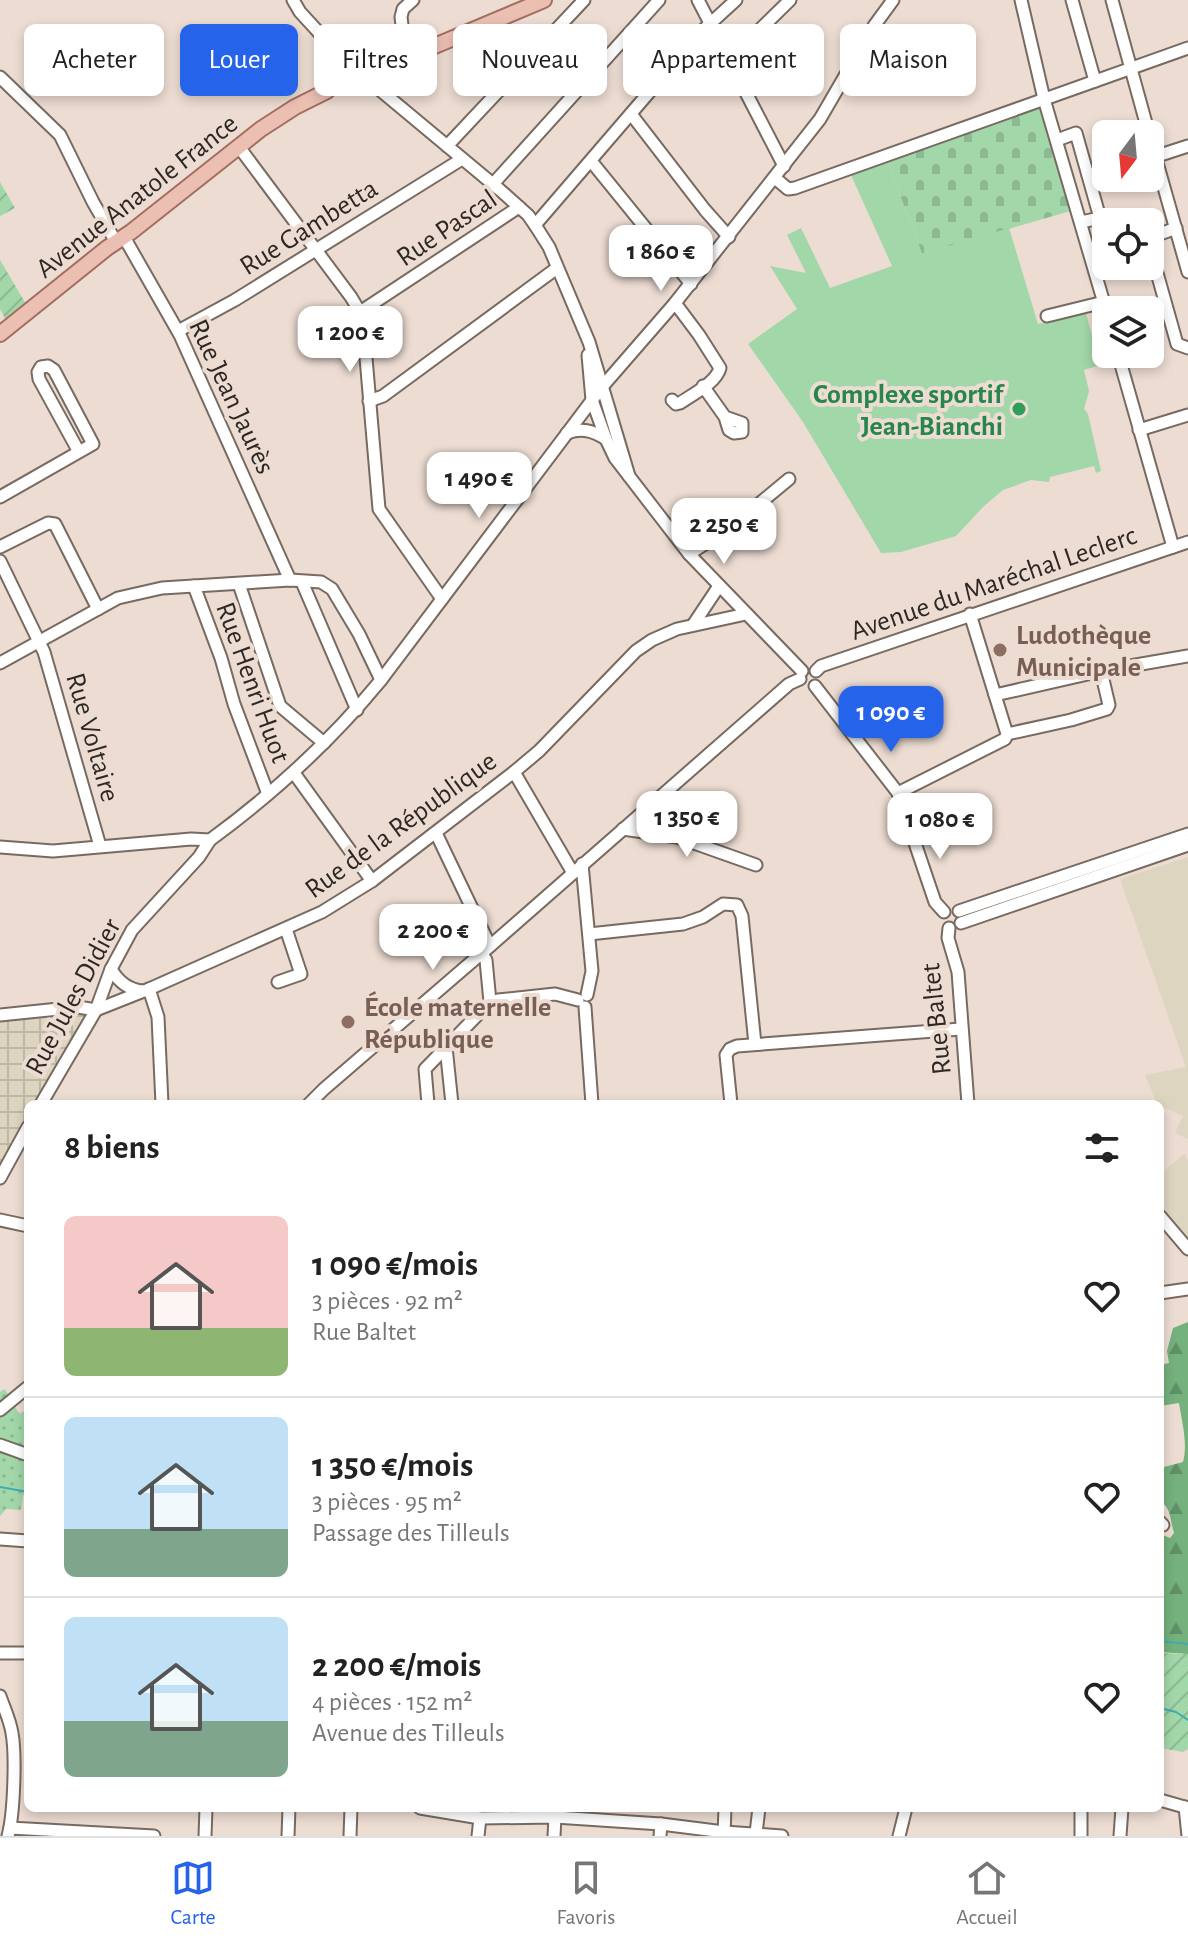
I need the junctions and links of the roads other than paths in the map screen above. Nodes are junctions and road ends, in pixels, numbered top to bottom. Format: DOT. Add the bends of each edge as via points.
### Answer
graph roads {
  1 [pos="293,0"];
  2 [pos="413,0"];
  3 [pos="544,0"];
  4 [pos="584,0"];
  5 [pos="659,0"];
  6 [pos="698,0"];
  7 [pos="736,0"];
  8 [pos="790,0"];
  9 [pos="893,0"];
  10 [pos="1021,0"];
  11 [pos="1072,0"];
  12 [pos="1112,0"];
  13 [pos="402,24"];
  14 [pos="711,24"];
  15 [pos="766,24"];
  16 [pos="314,27"];
  17 [pos="437,45"];
  18 [pos="1188,48"];
  19 [pos="1130,69"];
  20 [pos="0,77"];
  21 [pos="1095,81"];
  22 [pos="318,96"];
  23 [pos="387,96"];
  24 [pos="646,96"];
  25 [pos="748,96"];
  26 [pos="1044,99"];
  27 [pos="631,114"];
  28 [pos="1144,120"];
  29 [pos="1057,140"];
  30 [pos="447,146"];
  31 [pos="1188,146"];
  32 [pos="239,147"];
  33 [pos="1164,154"];
  34 [pos="462,159"];
  35 [pos="591,161"];
  36 [pos="784,166"];
  37 [pos="1092,174"];
  38 [pos="1088,175"];
  39 [pos="775,178"];
  40 [pos="493,184"];
  41 [pos="1164,191"];
  42 [pos="519,207"];
  43 [pos="1081,222"];
  44 [pos="535,225"];
  45 [pos="1176,228"];
  46 [pos="729,237"];
  47 [pos="120,240"];
  48 [pos="314,249"];
  49 [pos="557,268"];
  50 [pos="1188,272"];
  51 [pos="691,284"];
  52 [pos="1102,296"];
  53 [pos="675,303"];
  54 [pos="1092,308"];
  55 [pos="360,312"];
  56 [pos="1047,316"];
  57 [pos="581,324"];
  58 [pos="178,331"];
  59 [pos="0,334"];
  60 [pos="1188,348"];
  61 [pos="1122,368"];
  62 [pos="703,386"];
  63 [pos="602,387"];
  64 [pos="592,400"];
  65 [pos="672,400"];
  66 [pos="369,401"];
  67 [pos="1188,415"];
  68 [pos="725,417"];
  69 [pos="1139,430"];
  70 [pos="566,433"];
  71 [pos="606,439"];
  72 [pos="79,452"];
  73 [pos="629,476"];
  74 [pos="789,479"];
  75 [pos="0,497"];
  76 [pos="1188,542"];
  77 [pos="0,547"];
  78 [pos="1173,547"];
  79 [pos="689,554"];
  80 [pos="0,561"];
  81 [pos="296,581"];
  82 [pos="239,584"];
  83 [pos="194,586"];
  84 [pos="719,586"];
  85 [pos="442,599"];
  86 [pos="98,609"];
  87 [pos="746,614"];
  88 [pos="970,614"];
  89 [pos="693,625"];
  90 [pos="39,642"];
  91 [pos="1188,656"];
  92 [pos="0,663"];
  93 [pos="819,669"];
  94 [pos="1101,671"];
  95 [pos="801,675"];
  96 [pos="381,680"];
  97 [pos="815,686"];
  98 [pos="995,695"];
  99 [pos="357,710"];
  100 [pos="1007,734"];
  101 [pos="324,743"];
  102 [pos="514,772"];
  103 [pos="294,773"];
  104 [pos="898,793"];
  105 [pos="268,794"];
  106 [pos="623,829"];
  107 [pos="436,833"];
  108 [pos="1188,834"];
  109 [pos="210,840"];
  110 [pos="1,845"];
  111 [pos="1188,845"];
  112 [pos="100,846"];
  113 [pos="582,864"];
  114 [pos="756,865"];
  115 [pos="573,873"];
  116 [pos="372,881"];
  117 [pos="944,912"];
  118 [pos="960,917"];
  119 [pos="949,928"];
  120 [pos="286,929"];
  121 [pos="589,934"];
  122 [pos="486,950"];
  123 [pos="111,969"];
  124 [pos="278,982"];
  125 [pos="147,990"];
  126 [pos="583,1001"];
  127 [pos="490,1002"];
  128 [pos="96,1010"];
  129 [pos="0,1015"];
  130 [pos="961,1029"];
  131 [pos="755,1044"];
  132 [pos="446,1047"];
  133 [pos="43,1100"];
  134 [pos="162,1100"];
  135 [pos="313,1100"];
  136 [pos="428,1100"];
  137 [pos="452,1100"];
  138 [pos="592,1100"];
  139 [pos="731,1100"];
  140 [pos="968,1100"];
  141 [pos="24,1134"];
  142 [pos="0,1178"];
  143 [pos="0,1220"];
  144 [pos="1164,1221"];
  145 [pos="24,1225"];
  146 [pos="1188,1249"];
  147 [pos="1188,1289"];
  148 [pos="1164,1292"];
  149 [pos="24,1390"];
  150 [pos="0,1410"];
  151 [pos="0,1445"];
  152 [pos="24,1454"];
  153 [pos="0,1539"];
  154 [pos="24,1541"];
  155 [pos="0,1653"];
  156 [pos="24,1653"];
  157 [pos="0,1696"];
  158 [pos="1164,1801"];
  159 [pos="1186,1807"];
  160 [pos="206,1812"];
  161 [pos="289,1812"];
  162 [pos="351,1812"];
  163 [pos="444,1812"];
  164 [pos="725,1812"];
  165 [pos="759,1812"];
  166 [pos="905,1812"];
  167 [pos="1081,1812"];
  168 [pos="1122,1812"];
  169 [pos="555,1817"];
  170 [pos="480,1818"];
  171 [pos="601,1821"];
  172 [pos="661,1830"];
  173 [pos="9,1832"];
  174 [pos="756,1833"];
  175 [pos="724,1834"];
  176 [pos="154,1836"];
  177 [pos="205,1836"];
  178 [pos="288,1836"];
  179 [pos="350,1836"];
  180 [pos="478,1836"];
  181 [pos="554,1836"];
  182 [pos="600,1836"];
  183 [pos="780,1836"];
  184 [pos="899,1836"];
  185 [pos="1081,1836"];
  186 [pos="1120,1836"];
  187 [pos="1188,1836"];
  1 -- 16 [label="street"];
  2 -- 13 [label="street" via="403,9"];
  3 -- 17 [label="main road"];
  4 -- 30 [label="street"];
  5 -- 40 [label="street"];
  6 -- 14 [label="street"];
  7 -- 14 [label="street"];
  8 -- 15 [label="street"];
  9 -- 36 [label="street, Rue Jules Didier" via="830,105"];
  10 -- 26 [label="street"];
  11 -- 21 [label="street"];
  12 -- 19 [label="street"];
  18 -- 19 [label="street"];
  19 -- 21 [label="street"];
  19 -- 28 [label="street"];
  20 -- 47 [label="street, Rue Jean Jaurès" via="60,135 93,202"];
  21 -- 26 [label="street"];
  22 -- 32 [label="main road, Avenue Anatole France"];
  23 -- 30 [label="street"];
  24 -- 27 [label="street"];
  25 -- 36 [label="street"];
  26 -- 29 [label="street"];
  26 -- 39 [label="street" via="795,188 788,189"];
  27 -- 35 [label="street"];
  27 -- 46 [label="street"];
  29 -- 38 [label="street" via="1076,133"];
  29 -- 43 [label="street"];
  30 -- 34 [label="street"];
  31 -- 33 [label="street"];
  32 -- 47 [label="main road, Avenue Anatole France"];
  32 -- 48 [label="street"];
  34 -- 40 [label="street"];
  34 -- 48 [label="street, Rue Gambetta"];
  35 -- 44 [label="street"];
  35 -- 51 [label="street"];
  36 -- 39 [label="street, Rue Jules Didier"];
  37 -- 38 [label="street"];
  38 -- 43 [label="street" via="1100,218"];
  39 -- 46 [label="street, Rue Jules Didier"];
  40 -- 42 [label="street"];
  41 -- 45 [label="street"];
  42 -- 44 [label="street"];
  42 -- 55 [label="street, Rue Pascal"];
  43 -- 52 [label="street"];
  44 -- 49 [label="street"];
  45 -- 50 [label="street"];
  45 -- 60 [label="street" via="1152,237 1150,248 1177,344"];
  46 -- 51 [label="street, Rue Jules Didier"];
  47 -- 58 [label="street, Rue Jean Jaurès"];
  47 -- 59 [label="main road, Avenue Anatole France"];
  48 -- 55 [label="street"];
  48 -- 58 [label="street, Rue Gambetta"];
  49 -- 57 [label="street"];
  49 -- 66 [label="street" via="383,396"];
  51 -- 53 [label="street, Rue Jules Didier"];
  53 -- 62 [label="street" via="720,368"];
  53 -- 63 [label="street, Rue Jules Didier"];
  54 -- 56 [label="street"];
  55 -- 66 [label="street"];
  57 -- 63 [label="street"];
  57 -- 64 [label="street"];
  58 -- 81 [label="street, Rue Jean Jaurès"];
  61 -- 69 [label="street"];
  62 -- 65 [label="street" via="680,403"];
  62 -- 68 [label="street"];
  63 -- 64 [label="street, Rue Jules Didier"];
  63 -- 73 [label="street"];
  64 -- 70 [label="street, Rue Jules Didier"];
  64 -- 71 [label="street"];
  66 -- 85 [label="street" via="379,509"];
  67 -- 69 [label="street"];
  69 -- 78 [label="street"];
  70 -- 71 [label="street" via="587,430"];
  70 -- 85 [label="street, Rue Jules Didier"];
  71 -- 73 [label="street"];
  72 -- 72 [label="street" via="93,444 54,370 41,367 39,379"];
  72 -- 75 [label="street"];
  73 -- 79 [label="street"];
  74 -- 79 [label="street"];
  76 -- 78 [label="street, Avenue du Maréchal Leclerc"];
  77 -- 86 [label="street" via="55,524"];
  78 -- 88 [label="street, Avenue du Maréchal Leclerc"];
  79 -- 84 [label="street"];
  80 -- 90 [label="street, Rue Voltaire"];
  81 -- 82 [label="street"];
  81 -- 96 [label="street" via="321,582 332,589"];
  81 -- 99 [label="street, Rue Jean Jaurès"];
  82 -- 83 [label="street"];
  82 -- 101 [label="street" via="280,706"];
  83 -- 86 [label="street" via="139,592"];
  83 -- 105 [label="street, Rue Henri Huot"];
  84 -- 87 [label="street"];
  84 -- 89 [label="street"];
  85 -- 96 [label="street, Rue Jules Didier"];
  86 -- 90 [label="street"];
  87 -- 89 [label="street, Rue de la République"];
  87 -- 95 [label="street"];
  88 -- 93 [label="street, Avenue du Maréchal Leclerc"];
  88 -- 98 [label="street"];
  89 -- 102 [label="street, Rue de la République" via="636,651"];
  90 -- 92 [label="street"];
  90 -- 112 [label="street, Rue Voltaire"];
  91 -- 94 [label="street"];
  93 -- 95 [label="street" via="808,668"];
  93 -- 97 [label="street"];
  94 -- 98 [label="street"];
  94 -- 100 [label="street" via="1107,709"];
  95 -- 97 [label="street" via="805,687"];
  95 -- 106 [label="street"];
  96 -- 99 [label="street, Rue Jules Didier"];
  97 -- 104 [label="street"];
  98 -- 100 [label="street"];
  99 -- 101 [label="street, Rue Jules Didier"];
  100 -- 104 [label="street" via="1000,743"];
  101 -- 103 [label="street, Rue Jules Didier"];
  102 -- 107 [label="street, Rue de la République"];
  102 -- 115 [label="street"];
  103 -- 105 [label="street, Rue Jules Didier"];
  103 -- 116 [label="street"];
  104 -- 117 [label="street" via="935,902"];
  105 -- 109 [label="street, Rue Jules Didier"];
  106 -- 113 [label="street"];
  106 -- 114 [label="street" via="677,837"];
  107 -- 116 [label="street, Rue de la République"];
  107 -- 122 [label="street"];
  108 -- 118 [label="street"];
  109 -- 112 [label="street"];
  109 -- 123 [label="street, Rue Jules Didier" via="132,930"];
  110 -- 112 [label="street" via="53,851"];
  111 -- 118 [label="street"];
  113 -- 115 [label="street"];
  113 -- 121 [label="street"];
  115 -- 122 [label="street"];
  116 -- 120 [label="street, Rue de la République"];
  117 -- 118 [label="street" via="953,908"];
  117 -- 119 [label="street" via="942,922"];
  118 -- 119 [label="street" via="956,928"];
  119 -- 130 [label="street, Rue Baltet"];
  120 -- 124 [label="street" via="301,974"];
  120 -- 125 [label="street, Rue de la République"];
  121 -- 126 [label="street" via="592,971"];
  121 -- 131 [label="street" via="683,924 723,904 737,905"];
  122 -- 127 [label="street"];
  122 -- 135 [label="street"];
  123 -- 125 [label="street" via="131,988"];
  123 -- 128 [label="street, Rue Jules Didier"];
  125 -- 128 [label="street, Rue de la République"];
  125 -- 134 [label="street" via="158,1017"];
  126 -- 127 [label="street" via="555,994"];
  126 -- 138 [label="street"];
  127 -- 132 [label="street"];
  128 -- 129 [label="street"];
  128 -- 133 [label="street, Rue Jules Didier"];
  130 -- 131 [label="street"];
  130 -- 140 [label="street, Rue Baltet"];
  131 -- 139 [label="street" via="737,1046 726,1055"];
  132 -- 136 [label="street" via="425,1069"];
  132 -- 137 [label="street"];
  141 -- 142 [label="street"];
  143 -- 145 [label="street"];
  144 -- 146 [label="street"];
  147 -- 148 [label="street"];
  149 -- 150 [label="street"];
  151 -- 152 [label="street"];
  153 -- 154 [label="street"];
  155 -- 156 [label="street"];
  157 -- 173 [label="street" via="13,1735"];
  158 -- 159 [label="street"];
  159 -- 187 [label="street"];
  160 -- 177 [label="street"];
  161 -- 178 [label="street"];
  162 -- 179 [label="street"];
  163 -- 170 [label="street"];
  164 -- 175 [label="street"];
  165 -- 174 [label="street"];
  166 -- 184 [label="street"];
  167 -- 185 [label="street"];
  168 -- 186 [label="street"];
  169 -- 170 [label="street"];
  169 -- 171 [label="street"];
  169 -- 181 [label="street"];
  170 -- 180 [label="street"];
  171 -- 172 [label="street"];
  171 -- 182 [label="street"];
  172 -- 175 [label="street"];
  173 -- 176 [label="street"];
  174 -- 175 [label="street"];
  174 -- 183 [label="street"];
}
